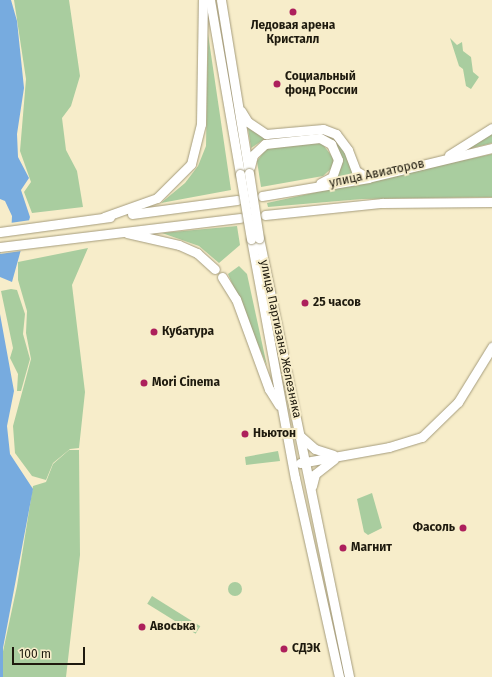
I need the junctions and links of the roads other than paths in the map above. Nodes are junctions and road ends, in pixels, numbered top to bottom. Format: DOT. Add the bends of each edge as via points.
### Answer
graph roads {
  1 [pos="204,0"];
  2 [pos="210,0"];
  3 [pos="221,0"];
  4 [pos="237,101"];
  5 [pos="492,128"];
  6 [pos="492,148"];
  7 [pos="438,161"];
  8 [pos="245,173"];
  9 [pos="368,178"];
  10 [pos="306,189"];
  11 [pos="262,196"];
  12 [pos="237,200"];
  13 [pos="492,202"];
  14 [pos="265,215"];
  15 [pos="104,217"];
  16 [pos="240,218"];
  17 [pos="0,232"];
  18 [pos="106,232"];
  19 [pos="255,239"];
  20 [pos="0,247"];
  21 [pos="214,269"];
  22 [pos="222,277"];
  23 [pos="492,347"];
  24 [pos="282,411"];
  25 [pos="300,436"];
  26 [pos="338,456"];
  27 [pos="305,462"];
  28 [pos="293,464"];
  29 [pos="311,494"];
  30 [pos="339,677"];
  31 [pos="350,677"];
  1 -- 15 [label="main road" via="201,124 191,164 157,198"];
  2 -- 8 [label="main road, улица Партизана Железняка"];
  3 -- 4 [label="main road, улица Партизана Железняка"];
  4 -- 8 [label="main road, улица Партизана Железняка"];
  4 -- 9 [label="main road" via="248,122 266,134 323,129 336,134 348,150 356,171"];
  5 -- 7 [label="main road"];
  6 -- 7 [label="main road, улица Авиаторов"];
  7 -- 9 [label="main road, улица Авиаторов"];
  8 -- 10 [label="main road" via="253,155 265,144 306,138 326,140 337,153 335,171 328,180"];
  8 -- 19 [label="main road, улица Партизана Железняка, bridge"];
  9 -- 10 [label="main road, улица Авиаторов"];
  10 -- 11 [label="main road, улица Авиаторов"];
  12 -- 15 [label="main road"];
  13 -- 14 [label="main road, улица Авиаторов" via="382,203"];
  15 -- 17 [label="main road"];
  16 -- 18 [label="main road"];
  18 -- 20 [label="main road"];
  18 -- 21 [label="main road" via="158,237 197,253"];
  19 -- 24 [label="main road, улица Партизана Железняка"];
  19 -- 25 [label="main road, улица Партизана Железняка"];
  22 -- 24 [label="main road" via="236,299 269,389"];
  23 -- 26 [label="main road" via="458,402 433,430 410,442"];
  24 -- 28 [label="main road, улица Партизана Железняка"];
  25 -- 26 [label="main road" via="314,449"];
  25 -- 27 [label="main road, улица Партизана Железняка"];
  26 -- 27 [label="main road"];
  26 -- 29 [label="main road" via="315,474"];
  27 -- 28 [label="main road"];
  27 -- 29 [label="main road, улица Партизана Железняка"];
  28 -- 30 [label="main road, улица Партизана Железняка"];
  29 -- 31 [label="main road, улица Партизана Железняка"];
}
